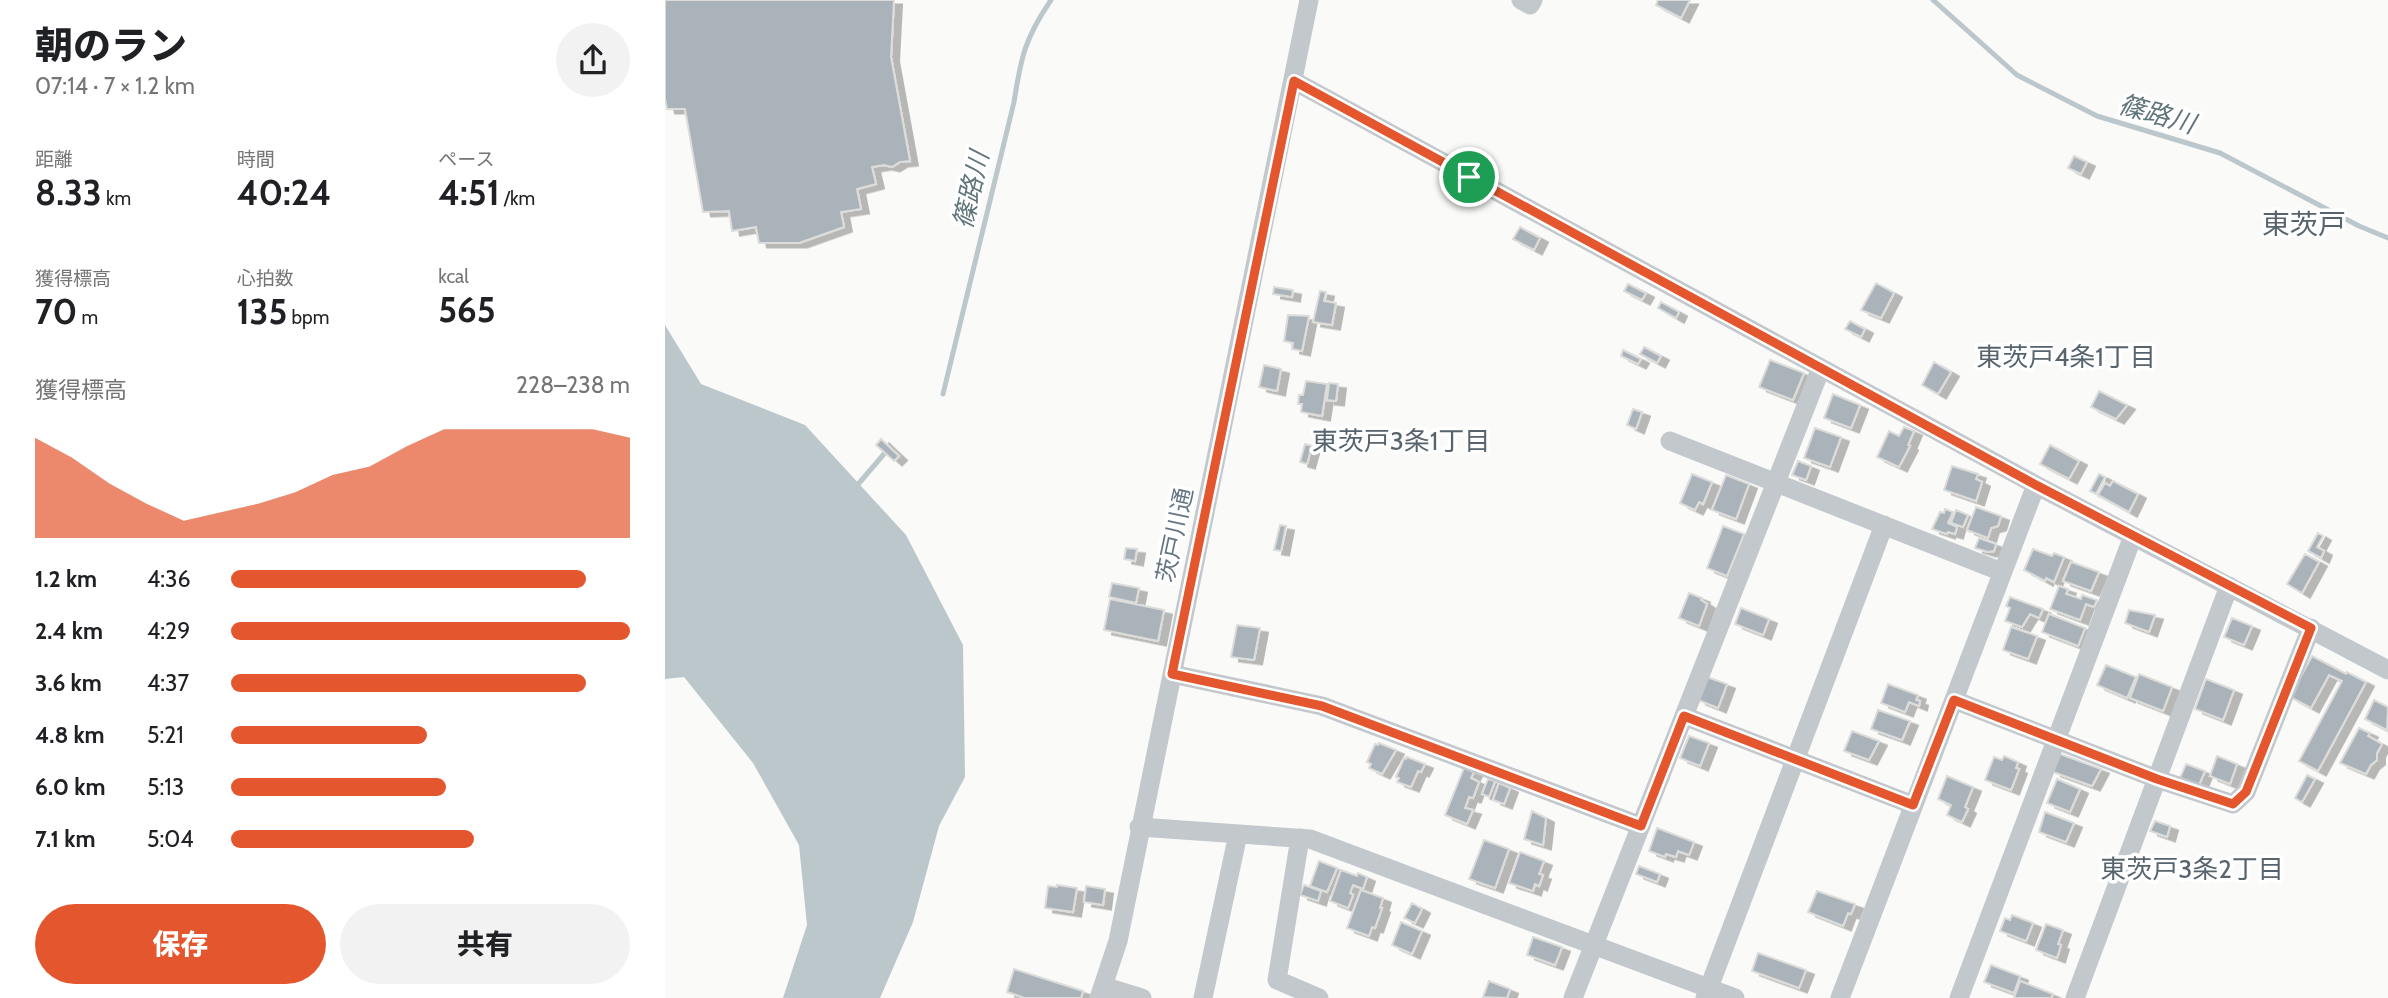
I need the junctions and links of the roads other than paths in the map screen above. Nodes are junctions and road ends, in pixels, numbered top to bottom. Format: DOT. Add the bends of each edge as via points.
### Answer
graph roads {
  1 [pos="1310,0"];
  2 [pos="1521,0"];
  3 [pos="1533,0"];
  4 [pos="1294,81"];
  5 [pos="1821,368"];
  6 [pos="1670,441"];
  7 [pos="1776,482"];
  8 [pos="2036,485"];
  9 [pos="1884,525"];
  10 [pos="2133,536"];
  11 [pos="2002,572"];
  12 [pos="2229,586"];
  13 [pos="2311,628"];
  14 [pos="2388,670"];
  15 [pos="1172,674"];
  16 [pos="1954,700"];
  17 [pos="1684,716"];
  18 [pos="2056,740"];
  19 [pos="1795,759"];
  20 [pos="2157,779"];
  21 [pos="1913,805"];
  22 [pos="1641,826"];
  23 [pos="1139,827"];
  24 [pos="1238,834"];
  25 [pos="1300,838"];
  26 [pos="1594,945"];
  27 [pos="1101,992"];
  28 [pos="1707,993"];
  29 [pos="1142,998"];
  30 [pos="1203,998"];
  31 [pos="1319,998"];
  32 [pos="1573,998"];
  33 [pos="1735,998"];
  34 [pos="1840,998"];
  35 [pos="1959,998"];
  36 [pos="2075,998"];
  1 -- 4 [label="street, 茨戸川通"];
  2 -- 3 [label="street" via="1530,5"];
  4 -- 5 [label="street"];
  4 -- 15 [label="street, 茨戸川通"];
  5 -- 7 [label="street"];
  5 -- 8 [label="street"];
  6 -- 7 [label="street"];
  7 -- 9 [label="street"];
  7 -- 17 [label="street"];
  8 -- 10 [label="street"];
  8 -- 11 [label="street"];
  9 -- 11 [label="street"];
  9 -- 19 [label="street"];
  10 -- 12 [label="street"];
  10 -- 18 [label="street"];
  11 -- 16 [label="street"];
  12 -- 13 [label="street"];
  12 -- 20 [label="street"];
  13 -- 14 [label="street"];
  13 -- 20 [label="street" via="2246,792 2233,804"];
  15 -- 22 [label="street" via="1322,706"];
  15 -- 23 [label="street, 茨戸川通"];
  16 -- 18 [label="street"];
  16 -- 21 [label="street"];
  17 -- 19 [label="street"];
  17 -- 22 [label="street"];
  18 -- 20 [label="street"];
  18 -- 35 [label="street"];
  19 -- 21 [label="street"];
  19 -- 28 [label="street"];
  20 -- 36 [label="street"];
  21 -- 34 [label="street"];
  22 -- 26 [label="street"];
  23 -- 24 [label="street"];
  23 -- 27 [label="street, 茨戸川通" via="1118,941"];
  24 -- 25 [label="street"];
  24 -- 30 [label="street"];
  25 -- 26 [label="street"];
  25 -- 31 [label="street" via="1277,980"];
  26 -- 28 [label="street"];
  26 -- 32 [label="street"];
  27 -- 29 [label="street"];
  28 -- 33 [label="street"];
}
